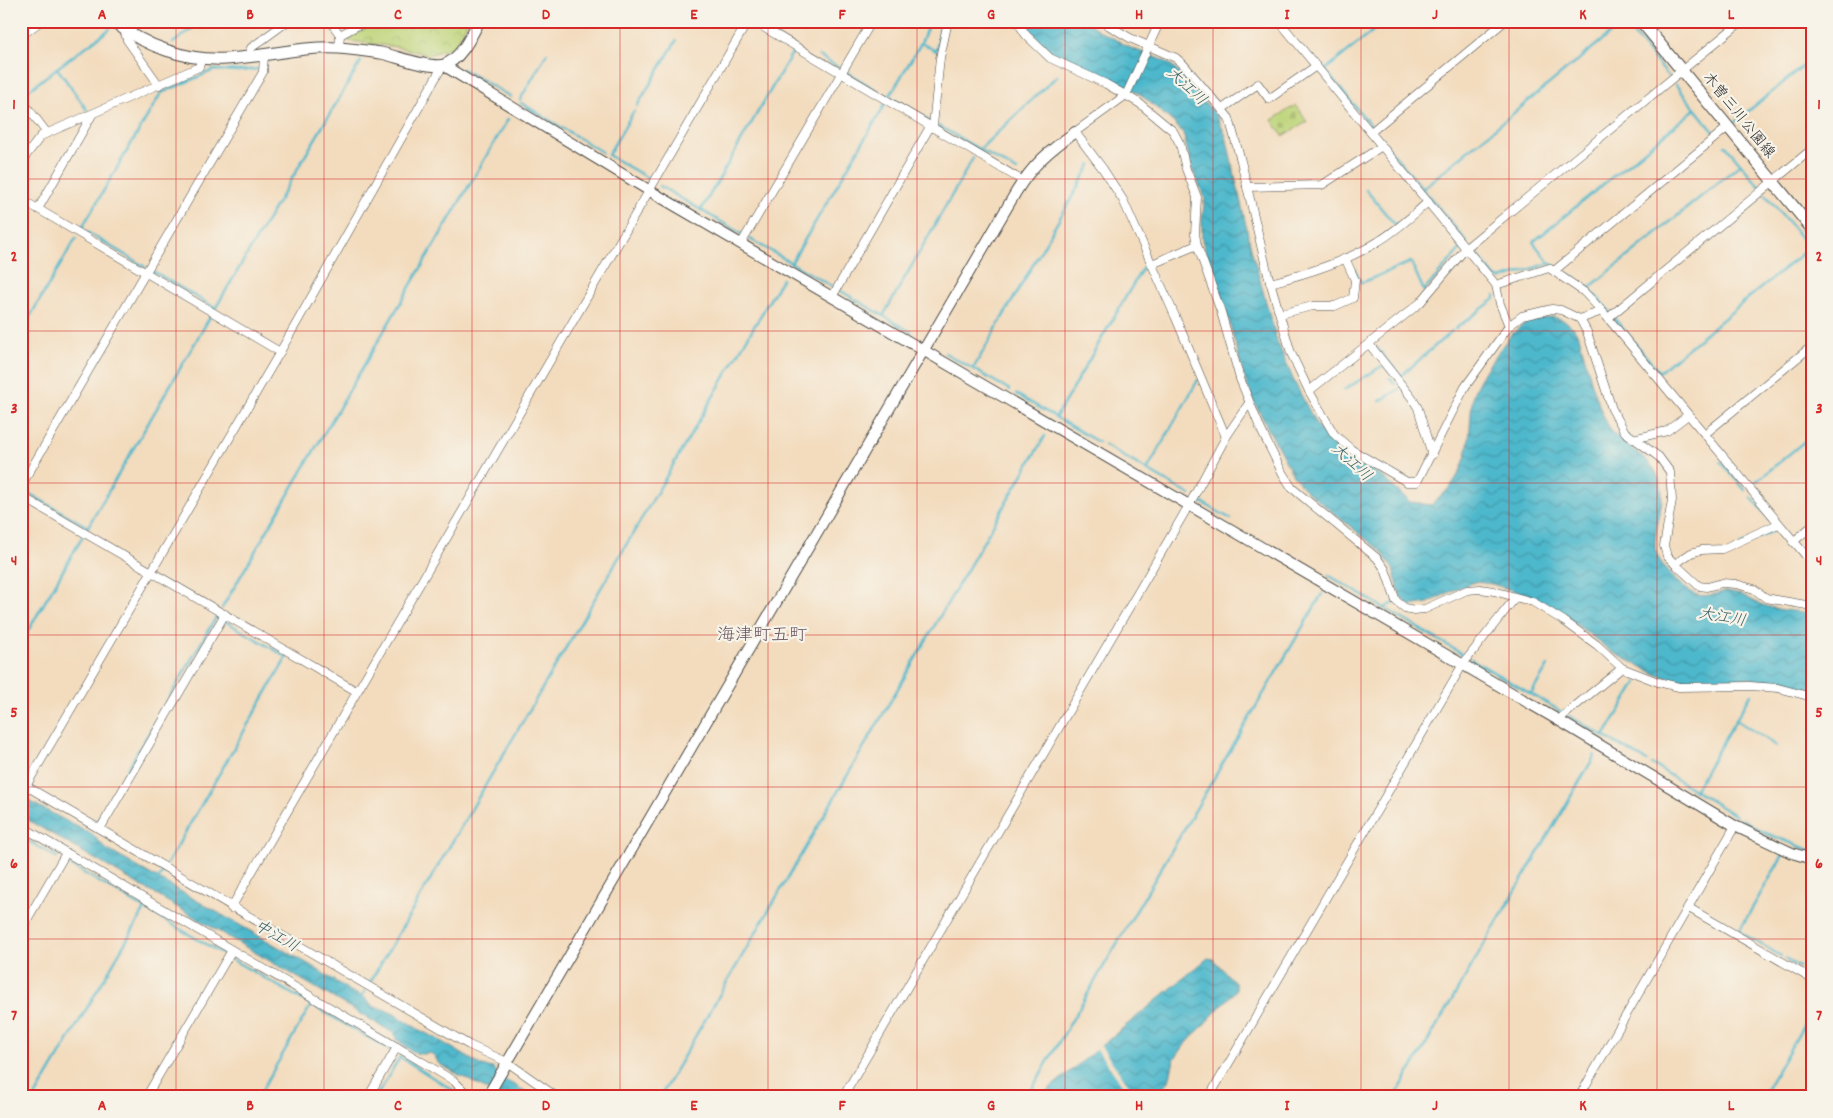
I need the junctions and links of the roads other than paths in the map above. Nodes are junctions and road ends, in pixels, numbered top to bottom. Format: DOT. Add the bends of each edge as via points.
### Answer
graph roads {
  1 [pos="41,21"];
  2 [pos="113,21"];
  3 [pos="288,21"];
  4 [pos="330,21"];
  5 [pos="366,21"];
  6 [pos="479,21"];
  7 [pos="748,21"];
  8 [pos="753,21"];
  9 [pos="872,21"];
  10 [pos="948,21"];
  11 [pos="1017,21"];
  12 [pos="1101,21"];
  13 [pos="1160,21"];
  14 [pos="1279,21"];
  15 [pos="1505,21"];
  16 [pos="1640,21"];
  17 [pos="1742,21"];
  18 [pos="124,30"];
  19 [pos="340,35"];
  20 [pos="21,36"];
  21 [pos="1148,47"];
  22 [pos="339,48"];
  23 [pos="264,55"];
  24 [pos="247,57"];
  25 [pos="202,58"];
  26 [pos="443,65"];
  27 [pos="1316,66"];
  28 [pos="1682,71"];
  29 [pos="842,74"];
  30 [pos="159,85"];
  31 [pos="1127,94"];
  32 [pos="21,99"];
  33 [pos="1222,109"];
  34 [pos="92,115"];
  35 [pos="932,126"];
  36 [pos="1728,127"];
  37 [pos="1075,132"];
  38 [pos="1371,132"];
  39 [pos="48,134"];
  40 [pos="1382,146"];
  41 [pos="1812,150"];
  42 [pos="21,162"];
  43 [pos="1023,181"];
  44 [pos="1773,182"];
  45 [pos="1247,187"];
  46 [pos="650,191"];
  47 [pos="21,199"];
  48 [pos="1428,202"];
  49 [pos="38,209"];
  50 [pos="1812,229"];
  51 [pos="741,244"];
  52 [pos="1197,245"];
  53 [pos="1466,248"];
  54 [pos="1345,258"];
  55 [pos="1152,264"];
  56 [pos="1554,271"];
  57 [pos="146,273"];
  58 [pos="1270,283"];
  59 [pos="1496,285"];
  60 [pos="832,297"];
  61 [pos="1280,314"];
  62 [pos="1605,314"];
  63 [pos="1580,319"];
  64 [pos="1508,326"];
  65 [pos="1369,344"];
  66 [pos="1812,346"];
  67 [pos="922,350"];
  68 [pos="280,352"];
  69 [pos="1309,392"];
  70 [pos="1249,403"];
  71 [pos="1688,415"];
  72 [pos="1705,434"];
  73 [pos="1226,437"];
  74 [pos="1634,439"];
  75 [pos="1432,455"];
  76 [pos="21,486"];
  77 [pos="21,496"];
  78 [pos="1189,505"];
  79 [pos="1778,524"];
  80 [pos="1812,526"];
  81 [pos="1794,542"];
  82 [pos="1812,563"];
  83 [pos="1675,564"];
  84 [pos="152,572"];
  85 [pos="1515,598"];
  86 [pos="1812,606"];
  87 [pos="225,614"];
  88 [pos="1463,664"];
  89 [pos="1622,668"];
  90 [pos="356,691"];
  91 [pos="1812,697"];
  92 [pos="1558,720"];
  93 [pos="24,785"];
  94 [pos="21,826"];
  95 [pos="1735,826"];
  96 [pos="100,828"];
  97 [pos="66,853"];
  98 [pos="1812,859"];
  99 [pos="231,908"];
  100 [pos="1689,908"];
  101 [pos="21,930"];
  102 [pos="232,950"];
  103 [pos="1812,979"];
  104 [pos="397,1047"];
  105 [pos="506,1065"];
  106 [pos="146,1097"];
  107 [pos="368,1097"];
  108 [pos="470,1097"];
  109 [pos="487,1097"];
  110 [pos="558,1097"];
  111 [pos="843,1097"];
  112 [pos="1209,1097"];
  113 [pos="1579,1097"];
  1 -- 20 [label="street"];
  2 -- 18 [label="main road"];
  3 -- 24 [label="street" via="251,48"];
  4 -- 19 [label="street"];
  5 -- 19 [label="street"];
  6 -- 26 [label="main road" via="461,51"];
  7 -- 46 [label="street"];
  8 -- 29 [label="street"];
  9 -- 29 [label="street"];
  10 -- 35 [label="street"];
  11 -- 31 [label="street" via="1026,35 1050,58"];
  12 -- 21 [label="street"];
  13 -- 21 [label="street"];
  14 -- 27 [label="street"];
  15 -- 38 [label="street"];
  16 -- 28 [label="main road, 木曽三川公園線"];
  17 -- 28 [label="street"];
  18 -- 25 [label="main road" via="156,46"];
  18 -- 30 [label="street" via="127,40"];
  19 -- 22 [label="street"];
  21 -- 31 [label="street"];
  21 -- 33 [label="street" via="1184,64"];
  22 -- 23 [label="main road"];
  22 -- 26 [label="main road"];
  23 -- 24 [label="main road"];
  23 -- 57 [label="street" via="263,72"];
  24 -- 25 [label="main road"];
  25 -- 30 [label="street" via="199,67"];
  26 -- 46 [label="street"];
  26 -- 68 [label="street"];
  27 -- 33 [label="street" via="1269,100 1258,84"];
  27 -- 38 [label="street"];
  28 -- 36 [label="main road, 木曽三川公園線"];
  28 -- 53 [label="street"];
  29 -- 35 [label="street"];
  29 -- 51 [label="street"];
  30 -- 34 [label="street"];
  31 -- 37 [label="street"];
  31 -- 52 [label="street" via="1173,131 1180,144 1197,197"];
  32 -- 39 [label="street"];
  33 -- 45 [label="street" via="1233,130"];
  34 -- 39 [label="street"];
  34 -- 49 [label="street"];
  35 -- 43 [label="street"];
  35 -- 60 [label="street"];
  36 -- 44 [label="main road, 木曽三川公園線"];
  36 -- 56 [label="street"];
  37 -- 43 [label="street" via="1053,147"];
  37 -- 55 [label="street" via="1123,200"];
  38 -- 40 [label="street"];
  39 -- 42 [label="street" via="41,136"];
  40 -- 45 [label="street" via="1322,185"];
  40 -- 48 [label="street"];
  41 -- 44 [label="street"];
  43 -- 67 [label="street"];
  44 -- 50 [label="main road, 木曽三川公園線"];
  44 -- 62 [label="street"];
  45 -- 58 [label="street"];
  46 -- 51 [label="street"];
  46 -- 90 [label="street"];
  47 -- 49 [label="street"];
  48 -- 53 [label="street"];
  48 -- 54 [label="street" via="1377,243"];
  49 -- 57 [label="street"];
  51 -- 60 [label="street"];
  52 -- 55 [label="street"];
  52 -- 70 [label="street"];
  53 -- 59 [label="street"];
  53 -- 65 [label="street" via="1420,303"];
  54 -- 58 [label="street"];
  54 -- 61 [label="street" via="1355,280 1352,298 1335,306 1313,306"];
  55 -- 73 [label="street"];
  56 -- 59 [label="street" via="1549,268"];
  56 -- 62 [label="street" via="1584,292"];
  57 -- 68 [label="street"];
  57 -- 76 [label="street"];
  58 -- 61 [label="street"];
  59 -- 64 [label="street"];
  60 -- 67 [label="street"];
  61 -- 69 [label="street" via="1291,354"];
  62 -- 63 [label="street"];
  62 -- 71 [label="street"];
  63 -- 64 [label="street" via="1552,309 1522,316"];
  63 -- 74 [label="street" via="1612,409"];
  64 -- 75 [label="street" via="1466,387"];
  65 -- 69 [label="street"];
  65 -- 75 [label="street" via="1418,408"];
  66 -- 72 [label="street"];
  67 -- 78 [label="street"];
  67 -- 105 [label="street"];
  68 -- 84 [label="street"];
  69 -- 75 [label="street" via="1334,434 1352,450 1407,482 1417,482"];
  70 -- 73 [label="street"];
  70 -- 85 [label="street" via="1292,488 1377,558 1400,605 1414,610 1425,609 1467,590 1480,589"];
  71 -- 72 [label="street"];
  71 -- 74 [label="street" via="1667,431"];
  72 -- 79 [label="street"];
  73 -- 78 [label="street"];
  74 -- 83 [label="street" via="1659,457 1670,472 1672,500 1664,546 1667,556"];
  77 -- 84 [label="street"];
  78 -- 88 [label="street"];
  78 -- 111 [label="street"];
  79 -- 81 [label="street"];
  79 -- 83 [label="street" via="1722,549 1691,553"];
  80 -- 81 [label="street"];
  81 -- 82 [label="street"];
  83 -- 86 [label="street" via="1699,586 1736,584 1754,589 1766,598"];
  84 -- 87 [label="street"];
  84 -- 93 [label="street"];
  85 -- 88 [label="street"];
  85 -- 89 [label="street" via="1533,602 1564,621"];
  87 -- 90 [label="street"];
  87 -- 96 [label="street"];
  88 -- 92 [label="street"];
  88 -- 112 [label="street"];
  89 -- 91 [label="street" via="1679,687 1778,688"];
  89 -- 92 [label="street"];
  90 -- 99 [label="street"];
  92 -- 95 [label="street"];
  93 -- 96 [label="street"];
  94 -- 97 [label="street"];
  95 -- 98 [label="street"];
  95 -- 100 [label="street"];
  96 -- 99 [label="street"];
  97 -- 101 [label="street"];
  97 -- 102 [label="street"];
  99 -- 105 [label="street"];
  100 -- 103 [label="street"];
  100 -- 113 [label="street"];
  102 -- 104 [label="street"];
  102 -- 106 [label="street"];
  104 -- 107 [label="street"];
  104 -- 108 [label="street" via="454,1081"];
  105 -- 109 [label="street"];
  105 -- 110 [label="street"];
}
